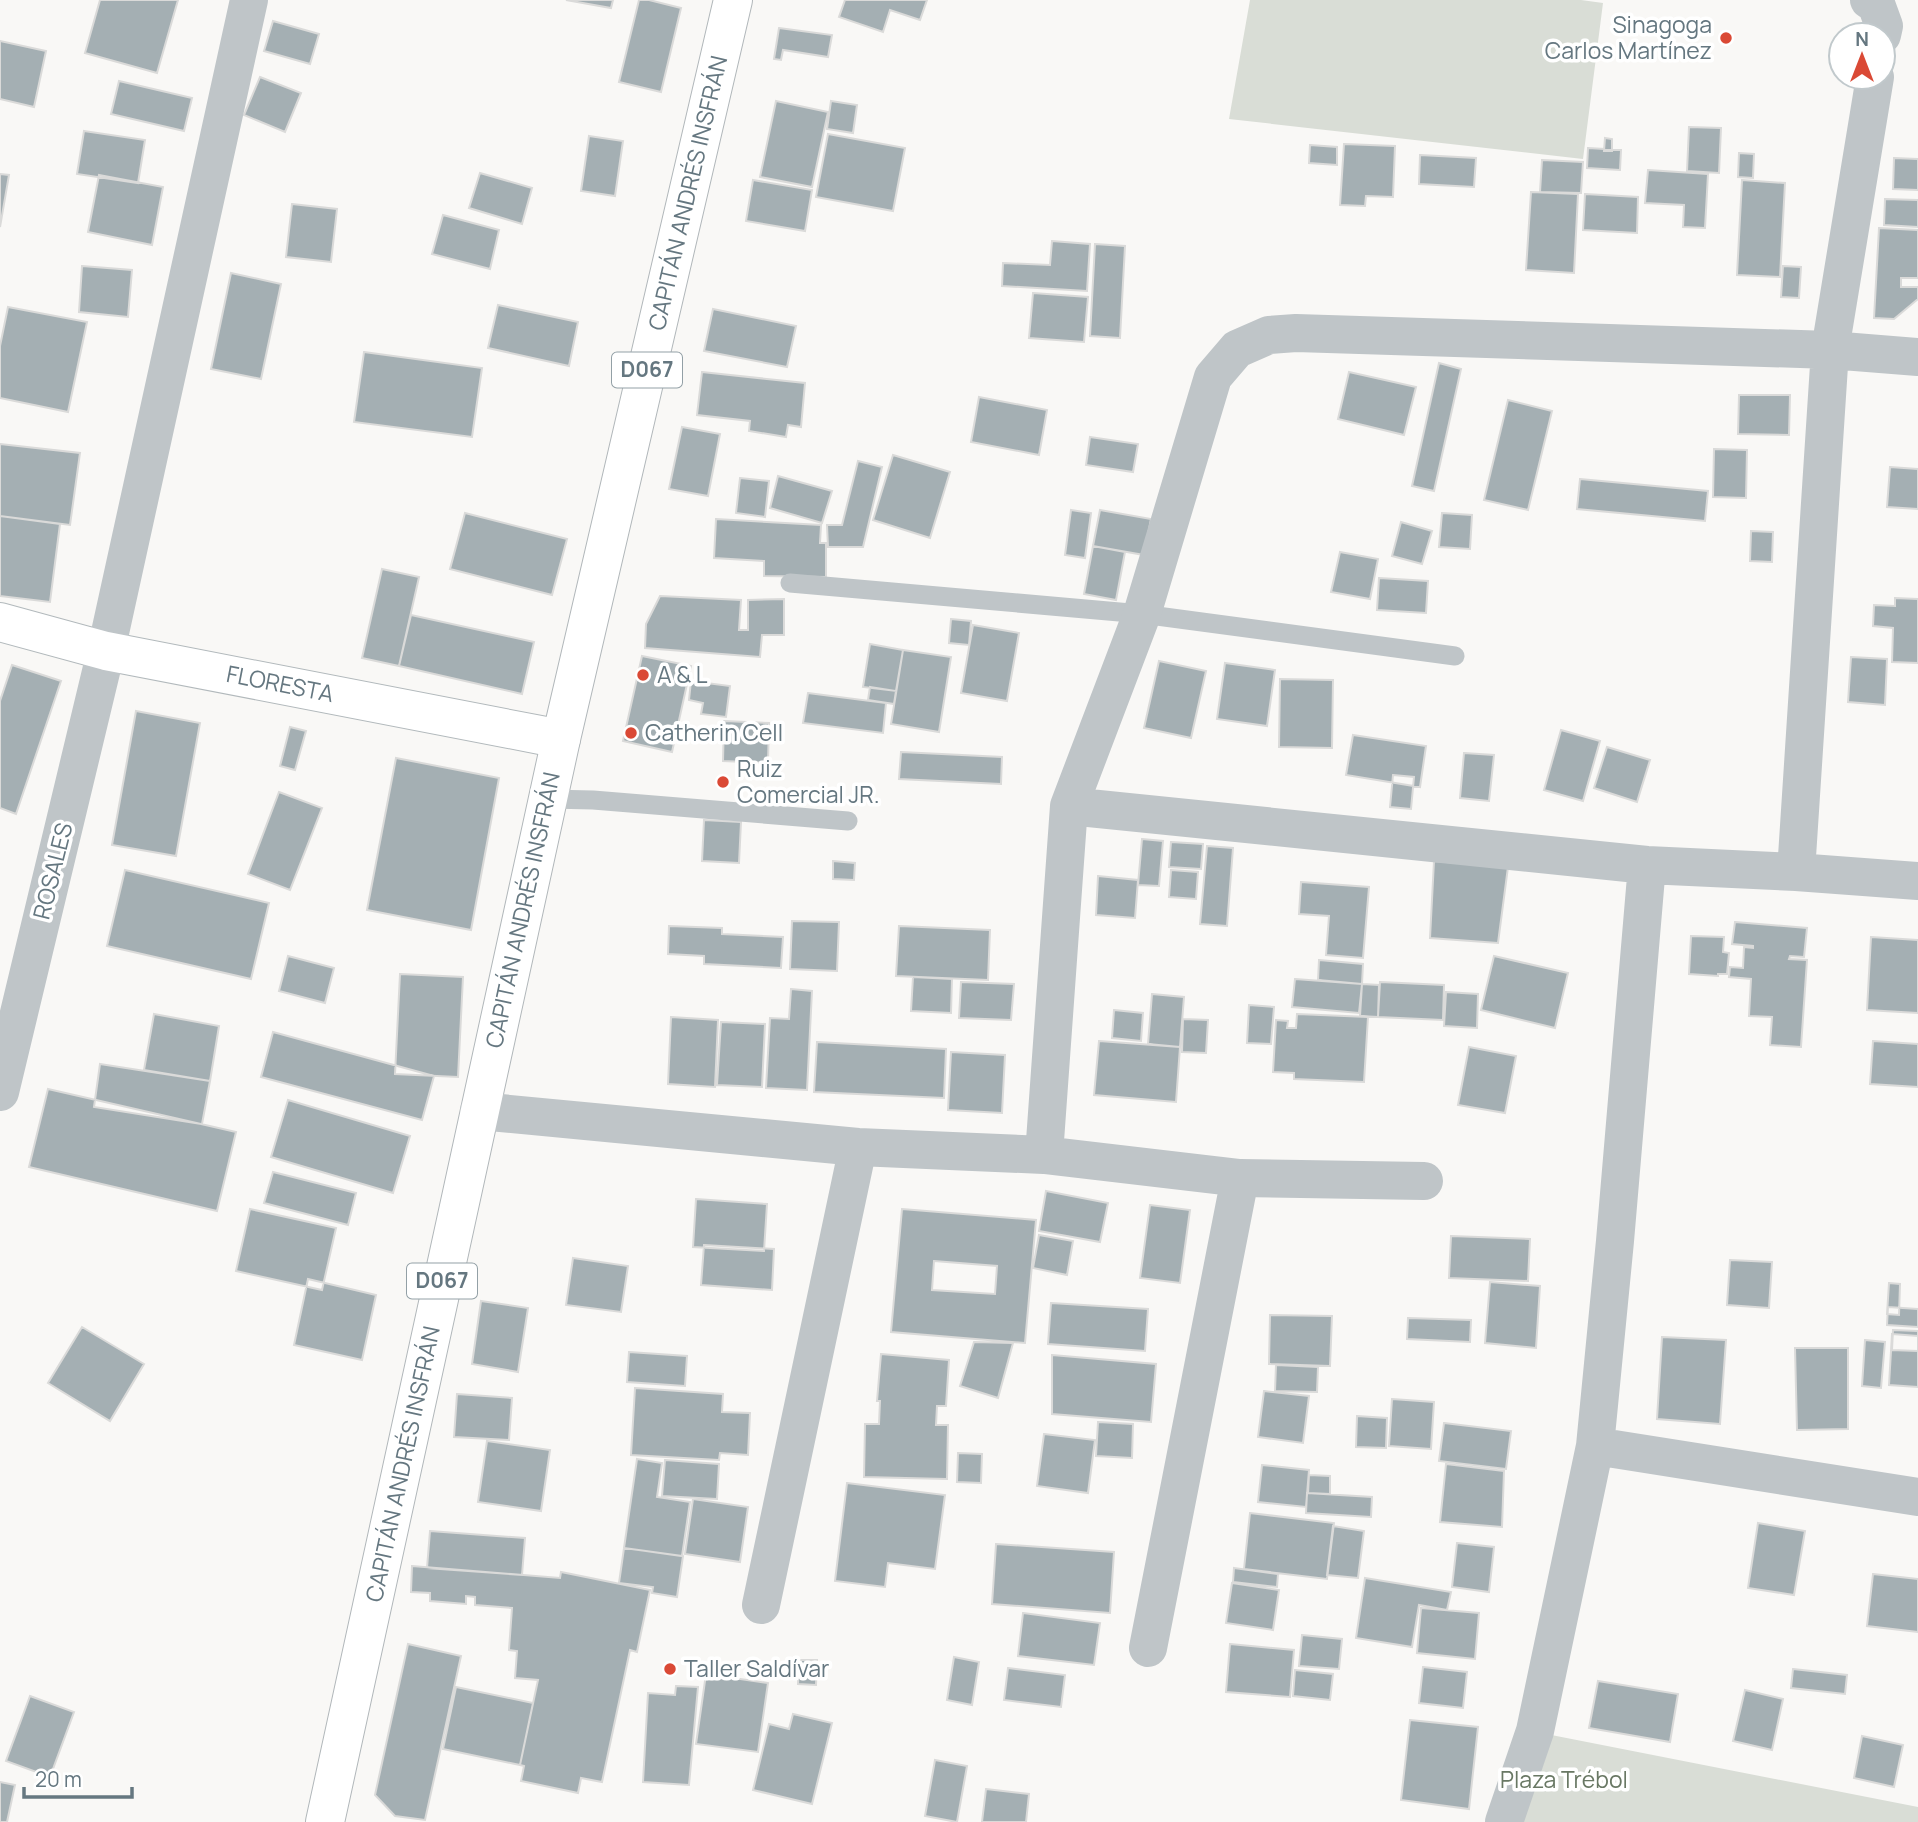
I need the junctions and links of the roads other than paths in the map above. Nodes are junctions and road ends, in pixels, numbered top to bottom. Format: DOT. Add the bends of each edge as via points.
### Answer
graph roads {
  1 [pos="249,0"];
  2 [pos="733,0"];
  3 [pos="1869,0"];
  4 [pos="1882,21"];
  5 [pos="1873,91"];
  6 [pos="1830,350"];
  7 [pos="1918,357"];
  8 [pos="790,583"];
  9 [pos="1142,614"];
  10 [pos="0,622"];
  11 [pos="106,651"];
  12 [pos="1455,656"];
  13 [pos="561,739"];
  14 [pos="548,799"];
  15 [pos="1069,806"];
  16 [pos="848,821"];
  17 [pos="1647,865"];
  18 [pos="1796,872"];
  19 [pos="1918,881"];
  20 [pos="0,1091"];
  21 [pos="479,1111"];
  22 [pos="858,1147"];
  23 [pos="1044,1155"];
  24 [pos="1240,1178"];
  25 [pos="1424,1181"];
  26 [pos="1595,1446"];
  27 [pos="1918,1497"];
  28 [pos="761,1605"];
  29 [pos="1148,1648"];
  30 [pos="325,1822"];
  31 [pos="1504,1822"];
  1 -- 11 [label="street, ROSALES"];
  2 -- 13 [label="main road, CAPITÁN ANDRÉS INSFRÁN / D067"];
  3 -- 4 [label="street" via="1877,4"];
  5 -- 6 [label="street"];
  6 -- 7 [label="street"];
  6 -- 9 [label="street" via="1269,335 1237,349 1213,377"];
  6 -- 18 [label="street"];
  8 -- 9 [label="lane"];
  9 -- 12 [label="lane"];
  9 -- 15 [label="street"];
  10 -- 11 [label="main road, FLORESTA"];
  11 -- 13 [label="main road, FLORESTA"];
  11 -- 20 [label="street, ROSALES"];
  13 -- 14 [label="main road, CAPITÁN ANDRÉS INSFRÁN / D067"];
  14 -- 16 [label="lane"];
  14 -- 21 [label="main road, CAPITÁN ANDRÉS INSFRÁN / D067"];
  15 -- 17 [label="street"];
  15 -- 23 [label="street"];
  17 -- 18 [label="street"];
  17 -- 26 [label="street"];
  18 -- 19 [label="street"];
  21 -- 22 [label="street"];
  21 -- 30 [label="main road, CAPITÁN ANDRÉS INSFRÁN / D067"];
  22 -- 23 [label="street"];
  22 -- 28 [label="street"];
  23 -- 24 [label="street"];
  24 -- 25 [label="street"];
  24 -- 29 [label="street"];
  26 -- 27 [label="street"];
  26 -- 31 [label="street" via="1535,1731"];
}
